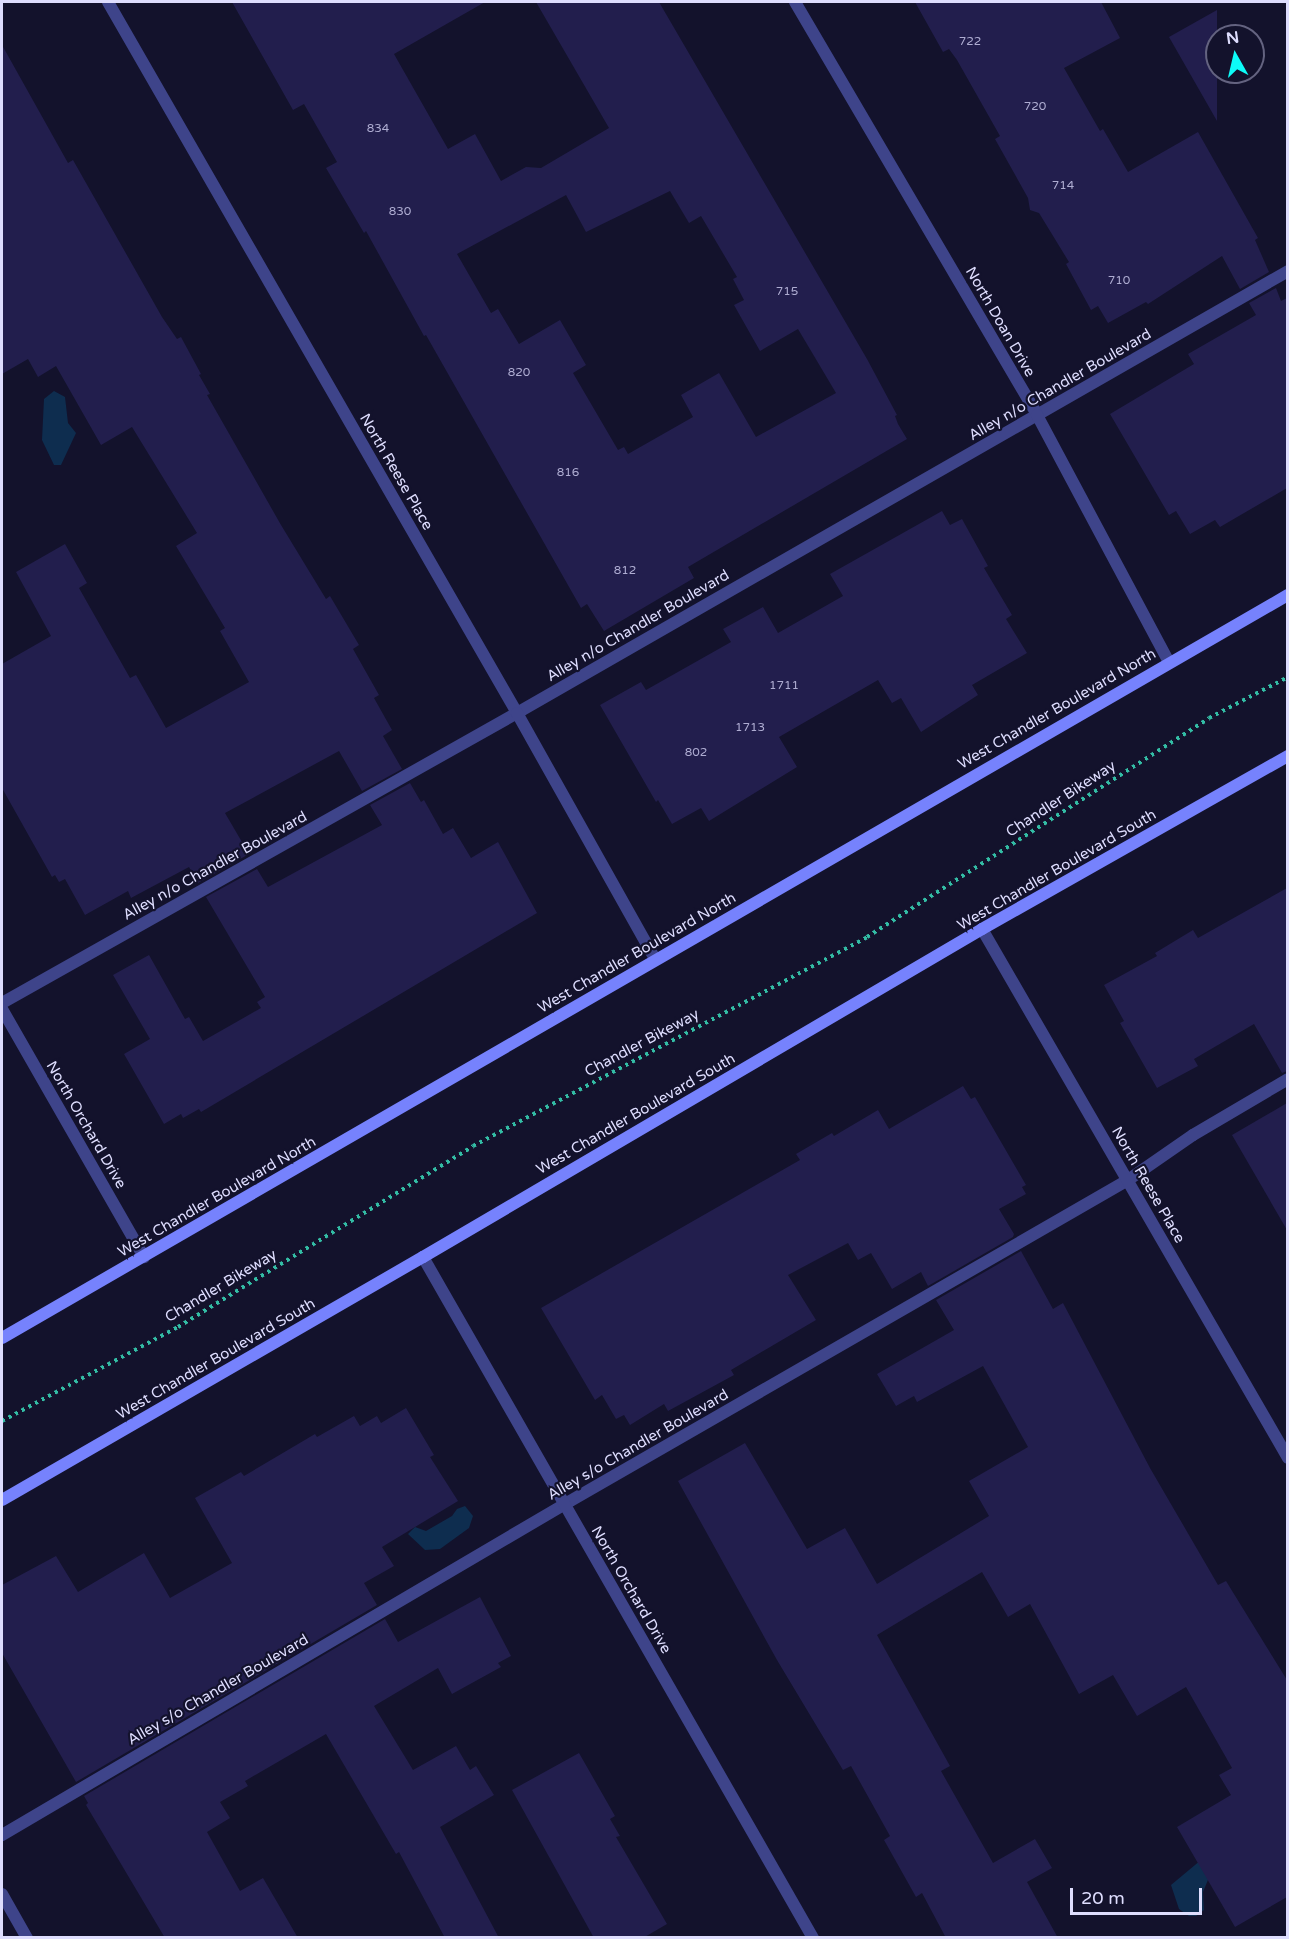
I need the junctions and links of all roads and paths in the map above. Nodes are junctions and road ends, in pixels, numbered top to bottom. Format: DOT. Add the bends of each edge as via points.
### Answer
graph roads {
  1 [pos="108,2"];
  2 [pos="795,2"];
  3 [pos="1287,271"];
  4 [pos="1037,415"];
  5 [pos="1287,595"];
  6 [pos="1169,662"];
  7 [pos="1287,677"];
  8 [pos="517,713"];
  9 [pos="1287,756"];
  10 [pos="982,929"];
  11 [pos="655,959"];
  12 [pos="2,1003"];
  13 [pos="2,1009"];
  14 [pos="1287,1079"];
  15 [pos="1128,1180"];
  16 [pos="144,1257"];
  17 [pos="423,1257"];
  18 [pos="2,1338"];
  19 [pos="2,1421"];
  20 [pos="1287,1458"];
  21 [pos="2,1500"];
  22 [pos="565,1504"];
  23 [pos="2,1835"];
  24 [pos="2,1894"];
  25 [pos="27,1938"];
  26 [pos="813,1938"];
  1 -- 8 [label="street, North Reese Place"];
  2 -- 4 [label="street, North Doan Drive"];
  3 -- 4 [label="street, Alley n/o Chandler Boulevard"];
  4 -- 6 [label="street, North Doan Drive"];
  4 -- 8 [label="street, Alley n/o Chandler Boulevard"];
  5 -- 6 [label="main road, West Chandler Boulevard North"];
  6 -- 11 [label="main road, West Chandler Boulevard North"];
  7 -- 19 [label="path, Chandler Bikeway" via="1209,718 867,937 473,1146 177,1327"];
  8 -- 11 [label="street, North Reese Place"];
  8 -- 12 [label="street, Alley n/o Chandler Boulevard"];
  9 -- 10 [label="main road, West Chandler Boulevard South"];
  10 -- 15 [label="street, North Reese Place"];
  10 -- 17 [label="main road, West Chandler Boulevard South"];
  11 -- 16 [label="main road, West Chandler Boulevard North"];
  13 -- 16 [label="street, North Orchard Drive"];
  14 -- 15 [label="street, Alley s/o Chandler Boulevard" via="1193,1135"];
  15 -- 20 [label="street, North Reese Place"];
  15 -- 22 [label="street, Alley s/o Chandler Boulevard"];
  16 -- 18 [label="main road, West Chandler Boulevard North"];
  17 -- 21 [label="main road, West Chandler Boulevard South"];
  17 -- 22 [label="street, North Orchard Drive"];
  22 -- 23 [label="street, Alley s/o Chandler Boulevard"];
  22 -- 26 [label="street, North Orchard Drive"];
  24 -- 25 [label="street"];
}
